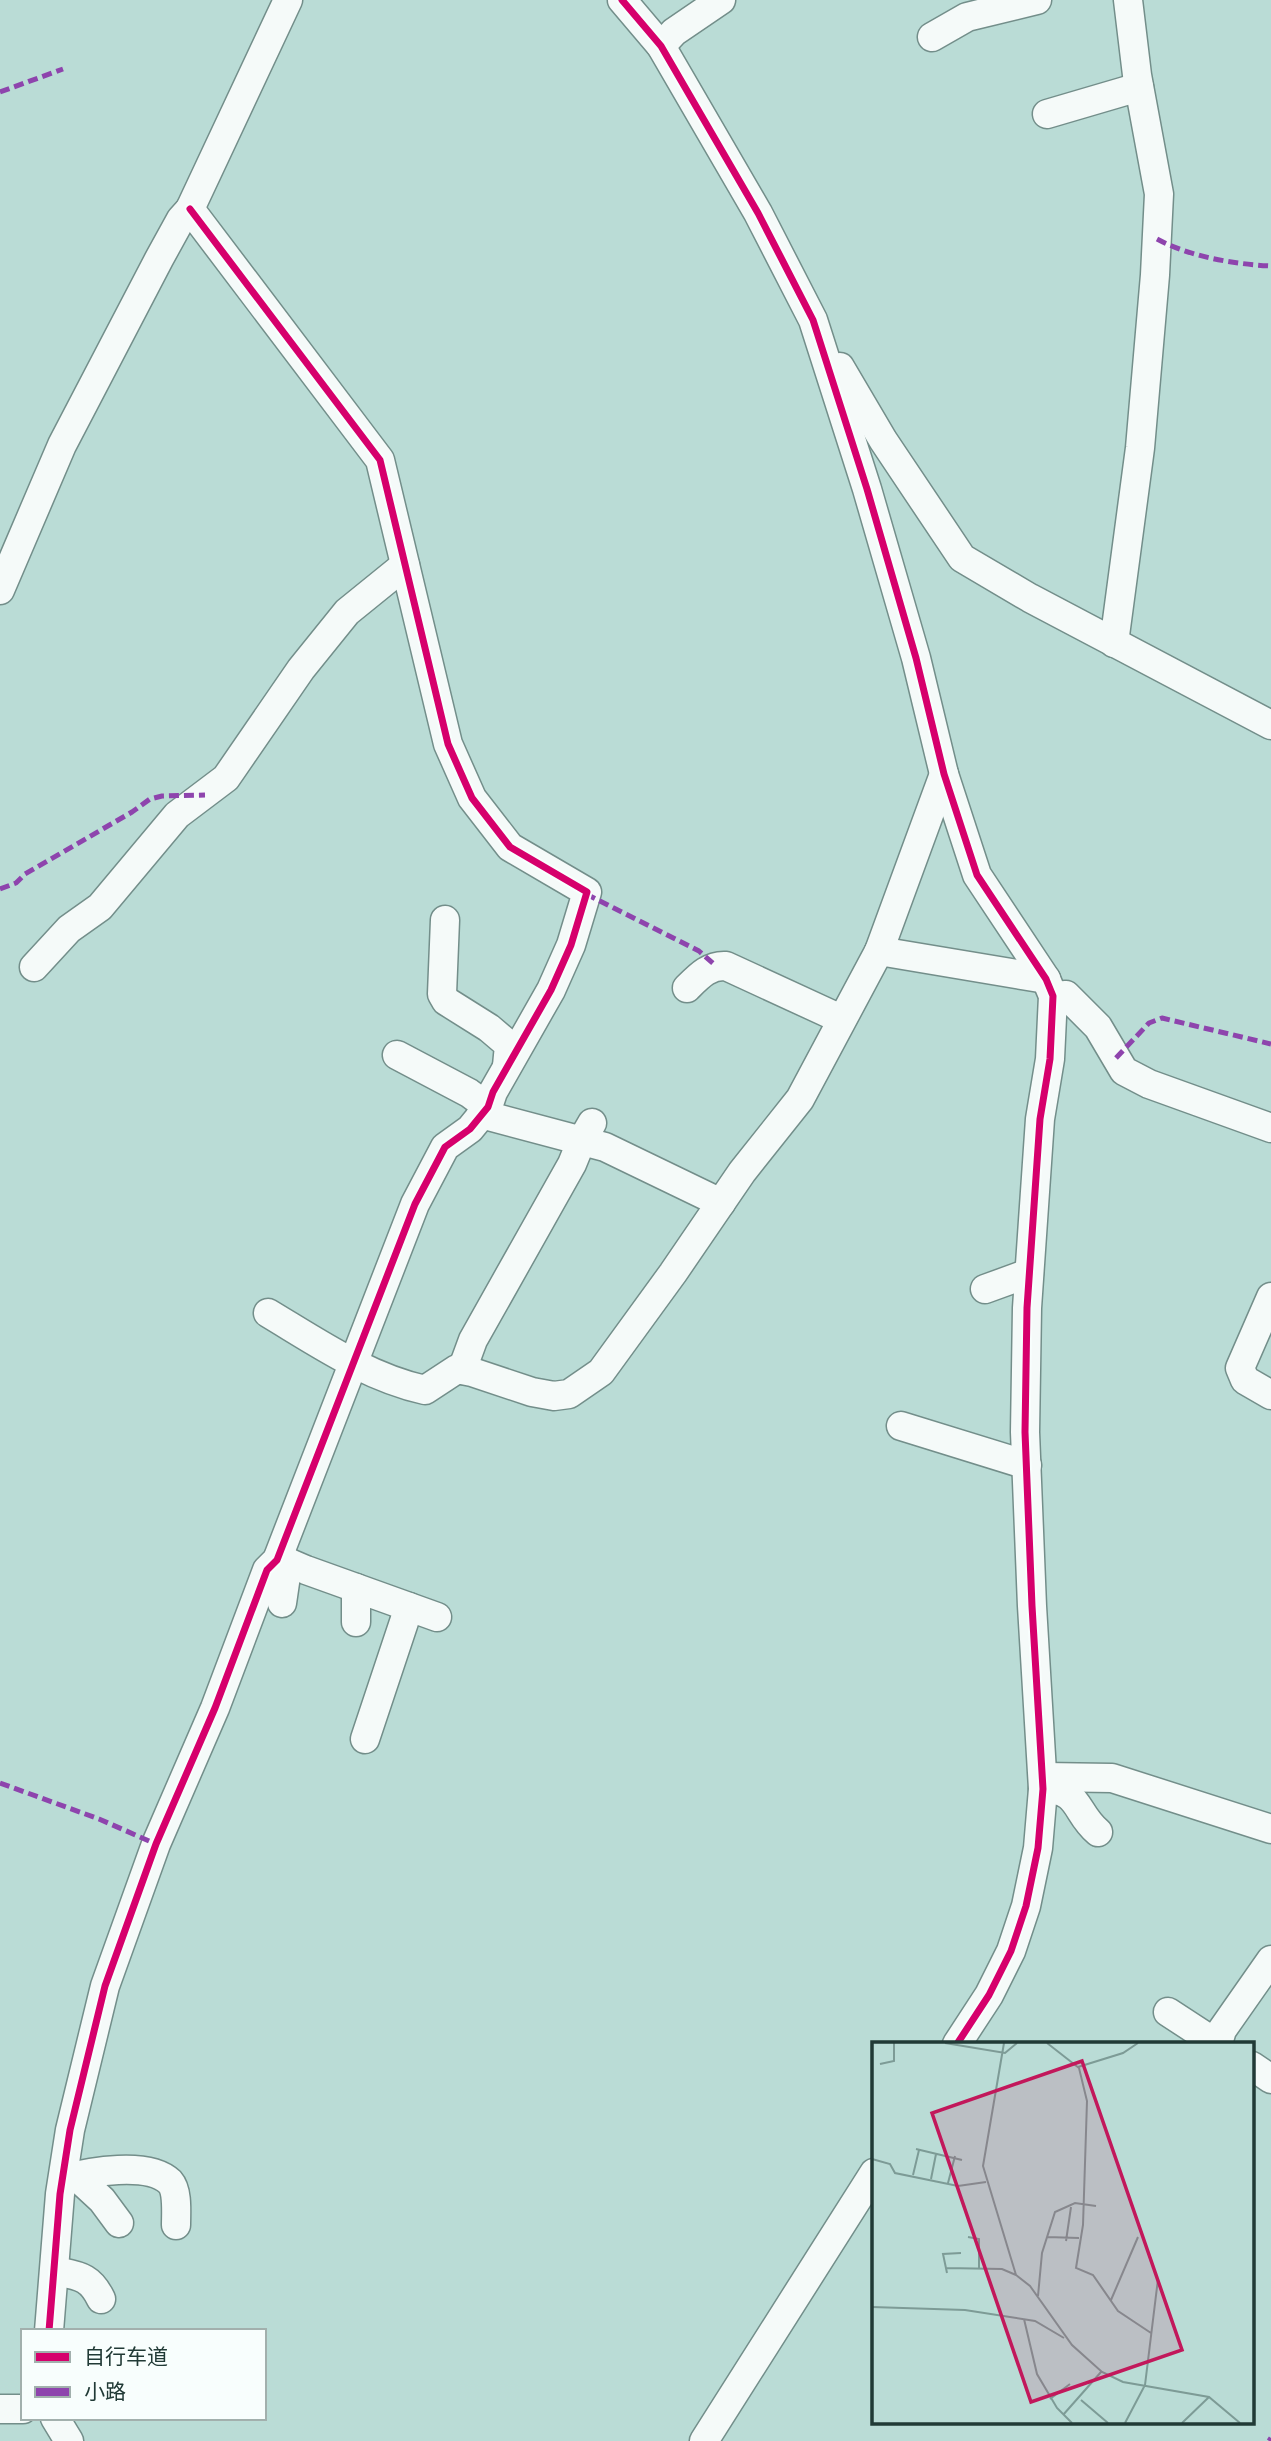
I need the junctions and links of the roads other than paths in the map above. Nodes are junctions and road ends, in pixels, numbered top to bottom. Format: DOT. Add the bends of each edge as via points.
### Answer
graph roads {
  1 [pos="288,0"];
  2 [pos="622,0"];
  3 [pos="721,0"];
  4 [pos="1037,0"];
  5 [pos="1128,0"];
  6 [pos="932,37"];
  7 [pos="661,46"];
  8 [pos="1139,87"];
  9 [pos="1047,114"];
  10 [pos="190,209"];
  11 [pos="813,320"];
  12 [pos="405,565"];
  13 [pos="0,590"];
  14 [pos="1114,643"];
  15 [pos="1271,725"];
  16 [pos="944,774"];
  17 [pos="446,920"];
  18 [pos="879,951"];
  19 [pos="34,967"];
  20 [pos="687,988"];
  21 [pos="1049,988"];
  22 [pos="841,1019"];
  23 [pos="397,1055"];
  24 [pos="507,1066"];
  25 [pos="485,1110"];
  26 [pos="1271,1128"];
  27 [pos="587,1131"];
  28 [pos="721,1203"];
  29 [pos="1029,1273"];
  30 [pos="985,1289"];
  31 [pos="1271,1297"];
  32 [pos="268,1313"];
  33 [pos="352,1364"];
  34 [pos="462,1370"];
  35 [pos="1271,1395"];
  36 [pos="901,1426"];
  37 [pos="1027,1465"];
  38 [pos="283,1560"];
  39 [pos="356,1588"];
  40 [pos="282,1603"];
  41 [pos="409,1607"];
  42 [pos="437,1617"];
  43 [pos="356,1622"];
  44 [pos="365,1739"];
  45 [pos="1044,1783"];
  46 [pos="1271,1829"];
  47 [pos="1098,1832"];
  48 [pos="1271,1960"];
  49 [pos="1168,2011"];
  50 [pos="958,2042"];
  51 [pos="1214,2042"];
  52 [pos="1218,2042"];
  53 [pos="1254,2067"];
  54 [pos="1271,2079"];
  55 [pos="872,2176"];
  56 [pos="70,2177"];
  57 [pos="119,2223"];
  58 [pos="176,2225"];
  59 [pos="55,2271"];
  60 [pos="101,2299"];
  61 [pos="50,2329"];
  62 [pos="0,2409"];
  63 [pos="21,2409"];
  64 [pos="56,2420"];
  65 [pos="69,2441"];
  66 [pos="704,2441"];
  1 -- 10 [label="street"];
  2 -- 7 [label="street"];
  3 -- 7 [label="street"];
  4 -- 6 [label="street" via="967,17"];
  5 -- 8 [label="street"];
  7 -- 11 [label="street" via="758,213"];
  8 -- 9 [label="street"];
  8 -- 14 [label="street" via="1159,194 1156,275 1140,449"];
  10 -- 12 [label="street" via="380,460"];
  10 -- 13 [label="street" via="62,445"];
  11 -- 14 [label="street" via="883,440 962,558"];
  11 -- 16 [label="street" via="867,489"];
  12 -- 19 [label="street" via="347,612 301,669 226,778 177,815 100,907 69,929"];
  12 -- 24 [label="street" via="448,744 472,798 510,847 586,892 571,945 551,990"];
  14 -- 15 [label="street"];
  16 -- 18 [label="street"];
  16 -- 21 [label="street" via="978,875"];
  17 -- 24 [label="street" via="442,995 509,1045"];
  18 -- 21 [label="street"];
  18 -- 22 [label="street"];
  20 -- 22 [label="street" via="709,969 726,966"];
  21 -- 26 [label="street" via="1066,995 1098,1027 1124,1071"];
  21 -- 29 [label="street" via="1050,1059 1040,1119"];
  22 -- 28 [label="street" via="800,1099"];
  23 -- 25 [label="street" via="469,1093"];
  24 -- 25 [label="street"];
  25 -- 27 [label="street"];
  25 -- 33 [label="street" via="446,1147 415,1204"];
  27 -- 28 [label="street" via="605,1147"];
  27 -- 34 [label="street" via="473,1340"];
  28 -- 34 [label="street" via="601,1372 569,1394 532,1392"];
  29 -- 30 [label="street"];
  29 -- 37 [label="street"];
  31 -- 35 [label="street" via="1240,1368 1245,1380"];
  32 -- 33 [label="street"];
  33 -- 34 [label="street" via="425,1390 446,1374"];
  33 -- 38 [label="street"];
  36 -- 37 [label="street"];
  37 -- 45 [label="street"];
  38 -- 39 [label="street"];
  38 -- 40 [label="street"];
  38 -- 56 [label="street" via="267,1570 215,1708 156,1844 105,1986 70,2130"];
  39 -- 41 [label="street"];
  39 -- 43 [label="street"];
  41 -- 42 [label="street"];
  41 -- 44 [label="street"];
  45 -- 46 [label="street" via="1112,1778"];
  45 -- 47 [label="street" via="1066,1792"];
  45 -- 50 [label="street" via="1027,1906 1011,1951"];
  48 -- 52 [label="street"];
  49 -- 51 [label="street"];
  53 -- 54 [label="street"];
  55 -- 66 [label="street"];
  56 -- 57 [label="street" via="102,2200"];
  56 -- 58 [label="street" via="109,2169 142,2170 162,2178 174,2191"];
  56 -- 59 [label="street" via="60,2194"];
  59 -- 60 [label="street" via="89,2281"];
  59 -- 61 [label="street"];
  62 -- 63 [label="street"];
  64 -- 65 [label="street"];
}
